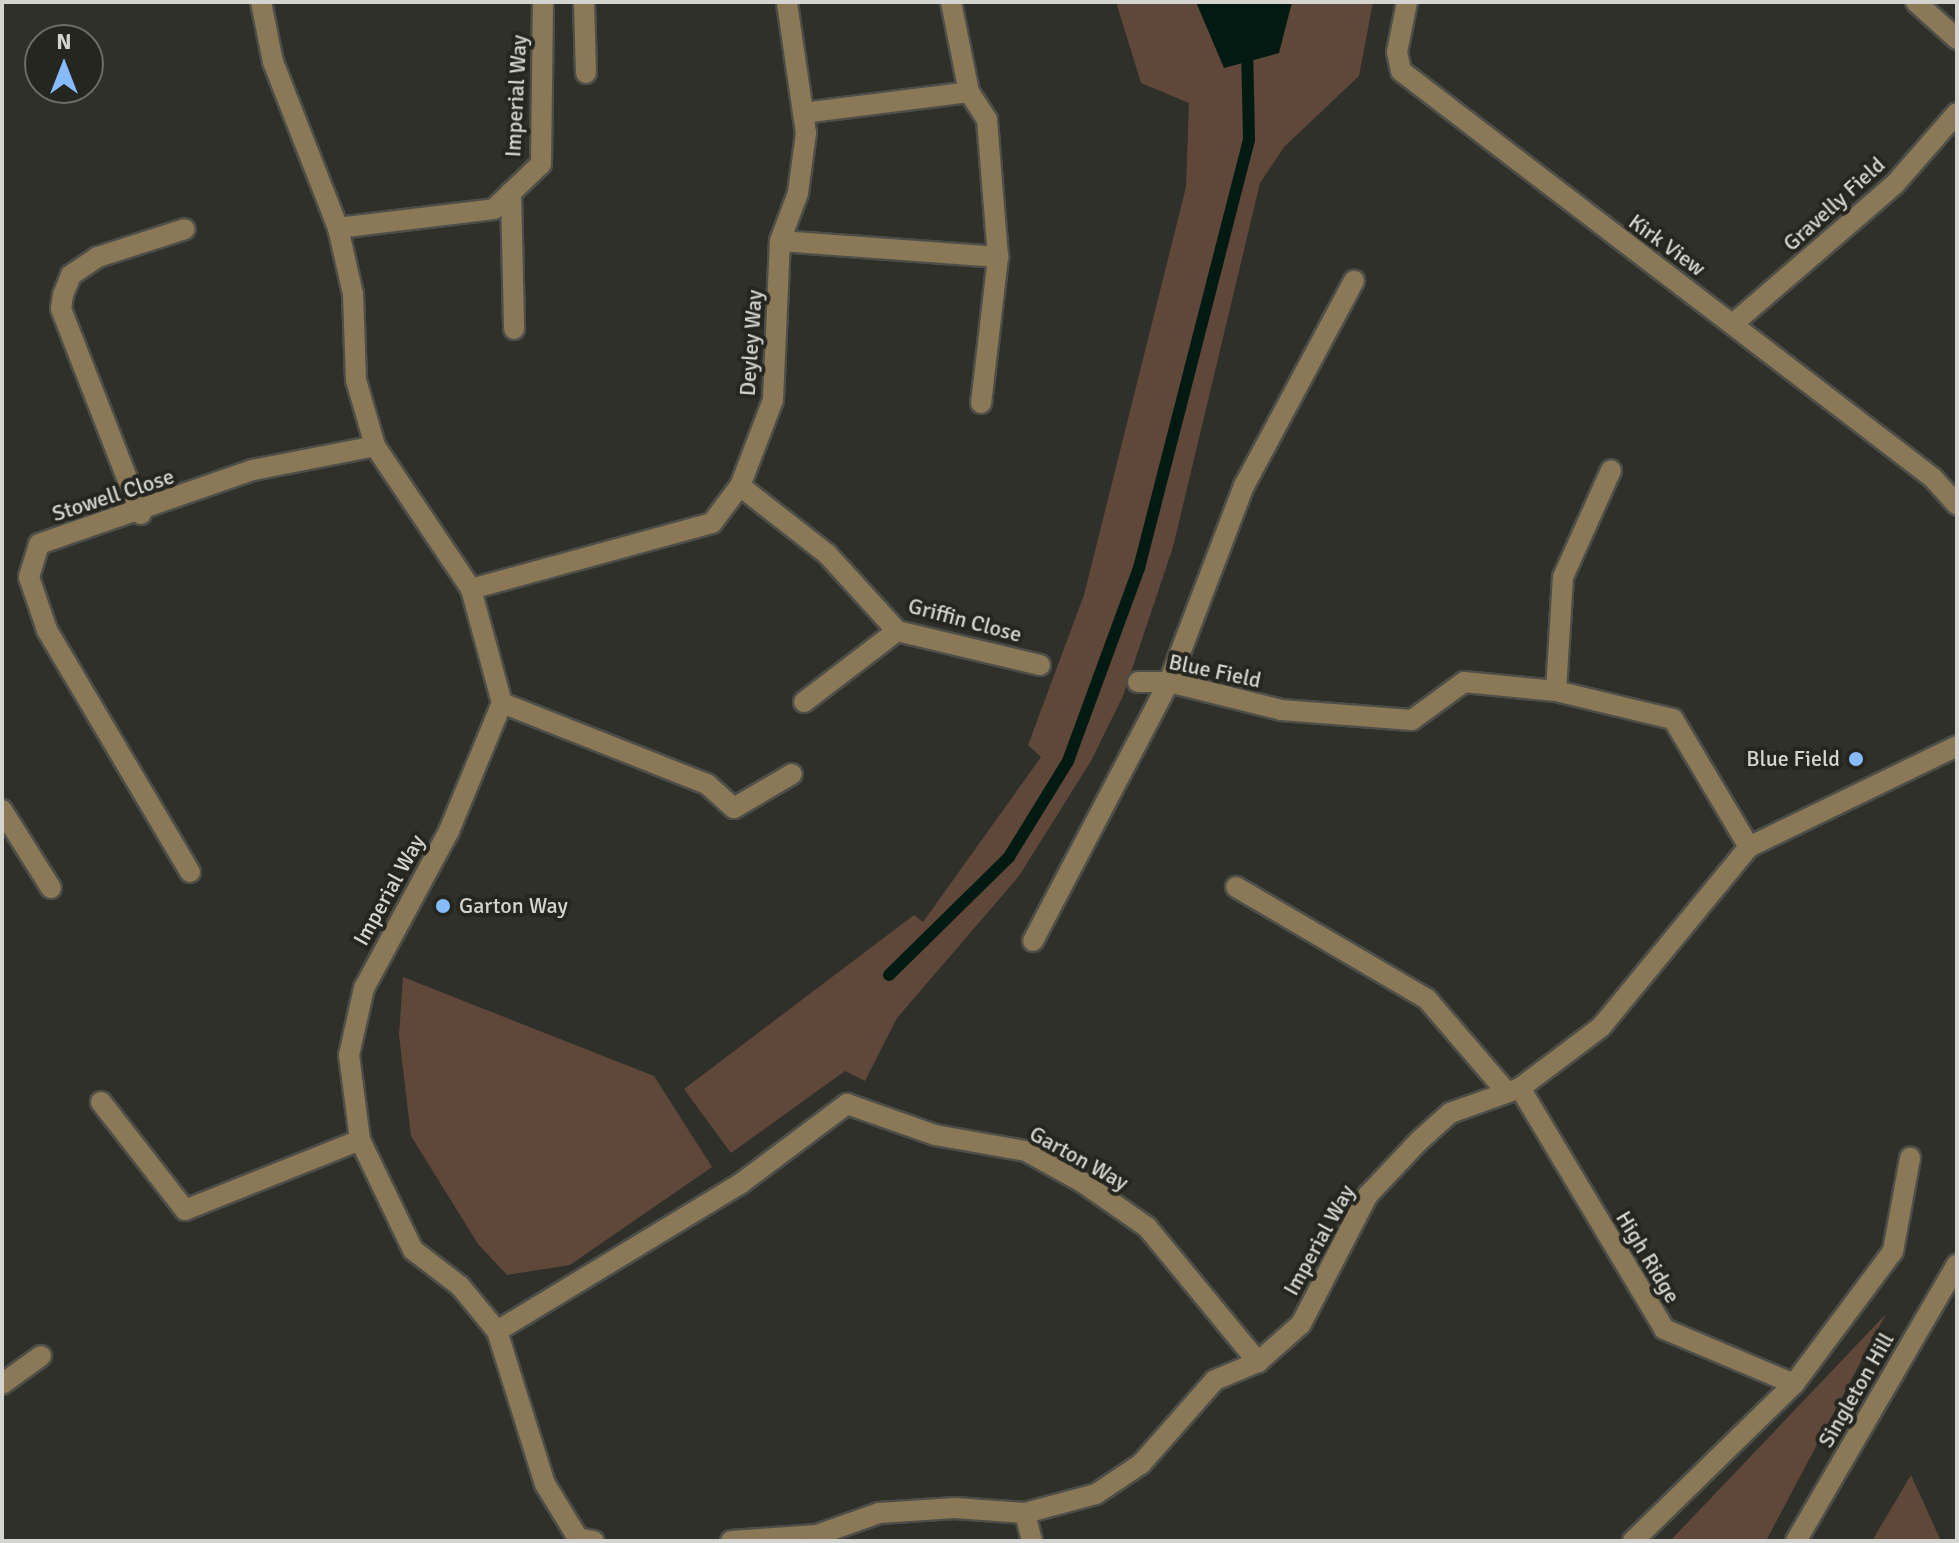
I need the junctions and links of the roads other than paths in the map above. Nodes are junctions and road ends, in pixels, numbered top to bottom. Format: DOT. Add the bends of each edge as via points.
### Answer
graph roads {
  1 [pos="261,2"];
  2 [pos="543,2"];
  3 [pos="584,2"];
  4 [pos="787,2"];
  5 [pos="951,2"];
  6 [pos="1407,2"];
  7 [pos="1916,2"];
  8 [pos="1957,39"];
  9 [pos="586,73"];
  10 [pos="969,92"];
  11 [pos="803,113"];
  12 [pos="1957,113"];
  13 [pos="511,192"];
  14 [pos="338,228"];
  15 [pos="185,229"];
  16 [pos="780,241"];
  17 [pos="998,257"];
  18 [pos="1354,281"];
  19 [pos="1734,323"];
  20 [pos="514,329"];
  21 [pos="981,403"];
  22 [pos="375,446"];
  23 [pos="1611,470"];
  24 [pos="740,486"];
  25 [pos="1957,505"];
  26 [pos="141,514"];
  27 [pos="471,589"];
  28 [pos="897,631"];
  29 [pos="1040,665"];
  30 [pos="1138,682"];
  31 [pos="1169,682"];
  32 [pos="1556,691"];
  33 [pos="804,702"];
  34 [pos="502,703"];
  35 [pos="1957,746"];
  36 [pos="792,774"];
  37 [pos="5,821"];
  38 [pos="1749,847"];
  39 [pos="190,872"];
  40 [pos="1236,887"];
  41 [pos="51,888"];
  42 [pos="1033,941"];
  43 [pos="1512,1089"];
  44 [pos="101,1102"];
  45 [pos="360,1140"];
  46 [pos="1910,1158"];
  47 [pos="1957,1264"];
  48 [pos="497,1331"];
  49 [pos="41,1356"];
  50 [pos="1258,1362"];
  51 [pos="2,1384"];
  52 [pos="1794,1384"];
  53 [pos="1025,1513"];
  54 [pos="582,1540"];
  55 [pos="731,1541"];
  56 [pos="1032,1541"];
  57 [pos="1633,1541"];
  58 [pos="1796,1541"];
  1 -- 14 [label="street" via="273,62"];
  2 -- 13 [label="street, Imperial Way" via="541,164"];
  3 -- 9 [label="street"];
  4 -- 11 [label="street, Deyley Way"];
  5 -- 10 [label="street"];
  6 -- 19 [label="street, Kirk View" via="1397,52 1401,71"];
  7 -- 8 [label="street"];
  10 -- 11 [label="street"];
  10 -- 17 [label="street" via="987,120"];
  11 -- 16 [label="street, Deyley Way" via="798,193"];
  12 -- 19 [label="street, Gravelly Field" via="1895,184"];
  13 -- 14 [label="street, Imperial Way" via="494,209"];
  13 -- 20 [label="street"];
  14 -- 22 [label="street" via="353,294 356,380"];
  15 -- 26 [label="street" via="98,257 71,275 63,295 61,309"];
  16 -- 17 [label="street"];
  16 -- 24 [label="street, Deyley Way" via="773,400"];
  17 -- 21 [label="street"];
  18 -- 31 [label="street" via="1244,486"];
  19 -- 25 [label="street, Kirk View"];
  22 -- 26 [label="street, Stowell Close" via="253,470"];
  22 -- 27 [label="street"];
  23 -- 32 [label="street" via="1563,577"];
  24 -- 27 [label="street, Deyley Way" via="712,523"];
  24 -- 28 [label="street, Griffin Close" via="827,554"];
  26 -- 39 [label="street, Stowell Close" via="39,544 29,577 47,630"];
  27 -- 34 [label="street"];
  28 -- 29 [label="street, Griffin Close"];
  28 -- 33 [label="street"];
  30 -- 31 [label="street, Blue Field"];
  31 -- 32 [label="street, Blue Field" via="1281,710 1412,720 1464,682"];
  31 -- 42 [label="street"];
  32 -- 38 [label="street, Blue Field" via="1673,719"];
  34 -- 36 [label="street" via="707,784 734,808"];
  34 -- 45 [label="street, Imperial Way" via="449,831 364,988 349,1055"];
  35 -- 38 [label="street, Imperial Way"];
  37 -- 41 [label="street"];
  38 -- 43 [label="street, Imperial Way" via="1601,1027"];
  40 -- 43 [label="street, High Ridge" via="1427,999"];
  43 -- 50 [label="street, Imperial Way" via="1450,1113 1368,1195 1301,1324"];
  43 -- 52 [label="street, High Ridge" via="1664,1329"];
  44 -- 45 [label="street" via="185,1210"];
  45 -- 48 [label="street, Imperial Way" via="413,1250 460,1286"];
  46 -- 52 [label="street" via="1893,1251"];
  47 -- 58 [label="street, Singleton Hill"];
  48 -- 50 [label="street, Garton Way" via="740,1184 847,1104 935,1135 1026,1151 1082,1182 1147,1227"];
  48 -- 54 [label="street, Imperial Way" via="524,1435"];
  49 -- 51 [label="street"];
  50 -- 53 [label="street, Imperial Way" via="1215,1380 1141,1464 1096,1494"];
  52 -- 57 [label="street"];
  53 -- 55 [label="street, Imperial Way" via="955,1508 879,1513 817,1535"];
  53 -- 56 [label="street"];
}
